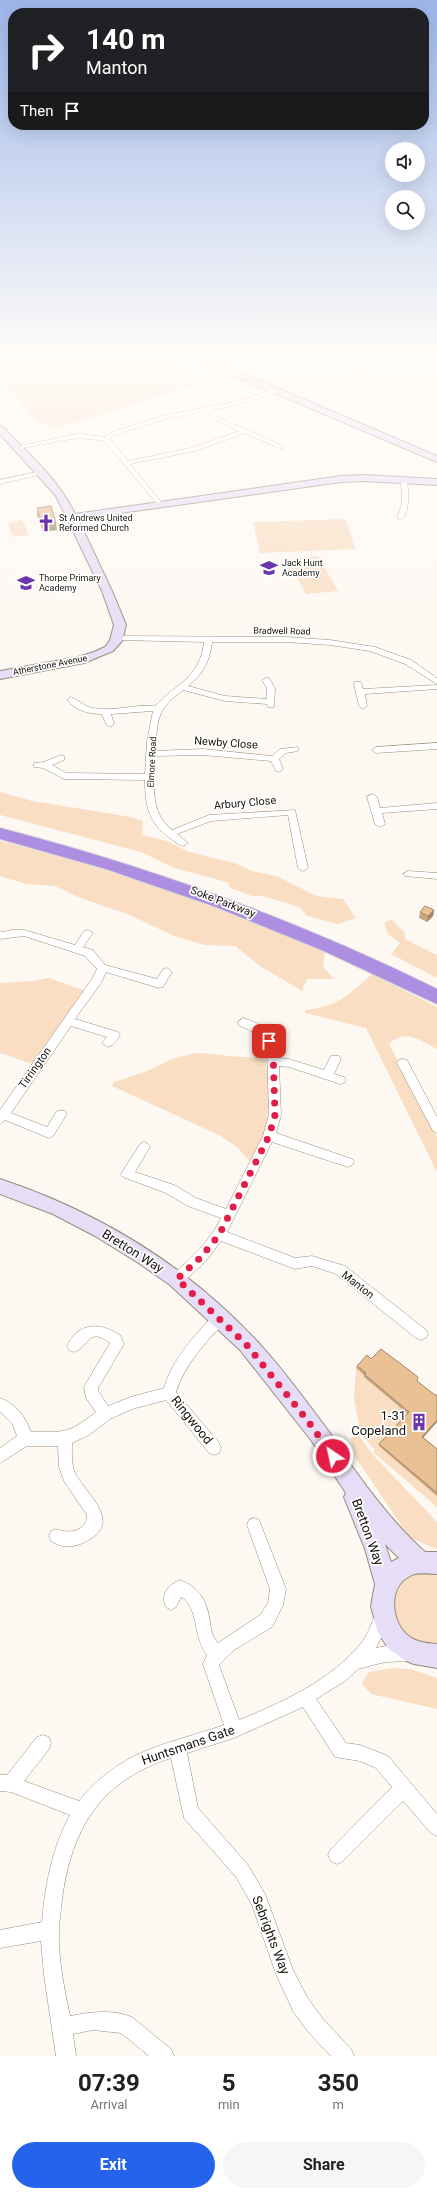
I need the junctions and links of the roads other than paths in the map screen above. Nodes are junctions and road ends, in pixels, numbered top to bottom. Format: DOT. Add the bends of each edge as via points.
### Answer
graph roads {
  1 [pos="22,452"];
  2 [pos="117,452"];
  3 [pos="183,452"];
  4 [pos="420,452"];
  5 [pos="437,459"];
  6 [pos="126,463"];
  7 [pos="41,473"];
  8 [pos="404,479"];
  9 [pos="0,482"];
  10 [pos="437,482"];
  11 [pos="161,505"];
  12 [pos="72,517"];
  13 [pos="400,518"];
  14 [pos="118,638"];
  15 [pos="208,640"];
  16 [pos="0,675"];
  17 [pos="266,680"];
  18 [pos="437,682"];
  19 [pos="182,687"];
  20 [pos="437,687"];
  21 [pos="71,700"];
  22 [pos="363,706"];
  23 [pos="157,709"];
  24 [pos="106,713"];
  25 [pos="110,724"];
  26 [pos="437,746"];
  27 [pos="295,749"];
  28 [pos="376,750"];
  29 [pos="152,754"];
  30 [pos="61,758"];
  31 [pos="274,759"];
  32 [pos="279,769"];
  33 [pos="150,777"];
  34 [pos="372,797"];
  35 [pos="437,806"];
  36 [pos="376,811"];
  37 [pos="0,824"];
  38 [pos="380,824"];
  39 [pos="0,833"];
  40 [pos="170,834"];
  41 [pos="183,843"];
  42 [pos="303,868"];
  43 [pos="408,874"];
  44 [pos="437,876"];
  45 [pos="88,933"];
  46 [pos="0,935"];
  47 [pos="77,949"];
  48 [pos="102,968"];
  49 [pos="167,972"];
  50 [pos="437,984"];
  51 [pos="437,996"];
  52 [pos="68,1021"];
  53 [pos="243,1022"];
  54 [pos="108,1043"];
  55 [pos="335,1059"];
  56 [pos="273,1061"];
  57 [pos="403,1063"];
  58 [pos="327,1076"];
  59 [pos="340,1080"];
  60 [pos="432,1109"];
  61 [pos="61,1114"];
  62 [pos="2,1117"];
  63 [pos="437,1128"];
  64 [pos="269,1136"];
  65 [pos="144,1147"];
  66 [pos="348,1162"];
  67 [pos="0,1186"];
  68 [pos="228,1215"];
  69 [pos="219,1235"];
  70 [pos="177,1279"];
  71 [pos="220,1318"];
  72 [pos="421,1334"];
  73 [pos="74,1346"];
  74 [pos="169,1393"];
  75 [pos="0,1404"];
  76 [pos="105,1414"];
  77 [pos="25,1439"];
  78 [pos="65,1439"];
  79 [pos="214,1448"];
  80 [pos="0,1456"];
  81 [pos="349,1480"];
  82 [pos="254,1525"];
  83 [pos="56,1536"];
  84 [pos="428,1562"];
  85 [pos="386,1584"];
  86 [pos="171,1602"];
  87 [pos="384,1616"];
  88 [pos="217,1654"];
  89 [pos="426,1654"];
  90 [pos="355,1662"];
  91 [pos="306,1698"];
  92 [pos="234,1730"];
  93 [pos="43,1743"];
  94 [pos="177,1748"];
  95 [pos="6,1784"];
  96 [pos="403,1789"];
  97 [pos="82,1811"];
  98 [pos="437,1827"];
  99 [pos="337,1855"];
  100 [pos="50,1930"];
  101 [pos="0,1939"];
  102 [pos="62,2027"];
  103 [pos="66,2056"];
  104 [pos="164,2056"];
  105 [pos="344,2056"];
  1 -- 7 [label="street"];
  2 -- 6 [label="street"];
  3 -- 6 [label="street"];
  4 -- 5 [label="street"];
  6 -- 11 [label="street"];
  7 -- 9 [label="street"];
  7 -- 12 [label="street" via="54,485"];
  8 -- 10 [label="street"];
  8 -- 11 [label="street" via="341,480"];
  8 -- 13 [label="street" via="405,504"];
  11 -- 12 [label="street"];
  12 -- 14 [label="street" via="118,613"];
  14 -- 15 [label="street, Bradwell Road"];
  14 -- 16 [label="street, Atherstone Avenue" via="109,649 90,657"];
  15 -- 18 [label="street, Bradwell Road" via="301,640 359,646 404,661"];
  15 -- 19 [label="street" via="207,659 202,669"];
  17 -- 19 [label="street" via="271,688 271,703 219,698"];
  19 -- 23 [label="street"];
  20 -- 22 [label="street" via="359,688"];
  21 -- 24 [label="street" via="78,706"];
  23 -- 24 [label="street" via="146,707"];
  23 -- 29 [label="street, Elmore Road"];
  24 -- 25 [label="street"];
  26 -- 28 [label="street"];
  27 -- 31 [label="street" via="283,751"];
  29 -- 31 [label="street, Newby Close" via="203,752"];
  29 -- 33 [label="street, Elmore Road"];
  30 -- 33 [label="street" via="41,765 64,776"];
  31 -- 32 [label="street"];
  33 -- 40 [label="street, Elmore Road" via="151,810 159,825"];
  34 -- 36 [label="street"];
  35 -- 36 [label="street"];
  36 -- 38 [label="street"];
  37 -- 50 [label="highway, Soke Parkway" via="116,855 213,888 337,938"];
  39 -- 51 [label="highway, Soke Parkway" via="116,865 219,900 333,947"];
  40 -- 41 [label="street, Elmore Road"];
  40 -- 42 [label="street, Arbury Close" via="210,818 292,812"];
  43 -- 44 [label="street"];
  45 -- 47 [label="street"];
  46 -- 47 [label="street" via="24,933"];
  47 -- 48 [label="street" via="89,953"];
  48 -- 49 [label="street" via="159,984"];
  48 -- 52 [label="street, Tirrington" via="97,980"];
  52 -- 54 [label="street" via="114,1035"];
  52 -- 62 [label="street, Tirrington"];
  53 -- 56 [label="street" via="266,1033 273,1049"];
  55 -- 58 [label="street"];
  56 -- 58 [label="street" via="289,1063"];
  56 -- 64 [label="street" via="275,1115"];
  57 -- 60 [label="street"];
  58 -- 59 [label="street"];
  60 -- 63 [label="street"];
  61 -- 62 [label="street, Tirrington" via="49,1133"];
  64 -- 66 [label="street"];
  64 -- 68 [label="street"];
  65 -- 68 [label="street" via="127,1174 170,1189 192,1202"];
  67 -- 70 [label="street, Bretton Way" via="59,1209 94,1227"];
  68 -- 69 [label="street"];
  69 -- 70 [label="street" via="200,1258"];
  69 -- 72 [label="street, Manton" via="294,1264 312,1261 340,1270"];
  70 -- 71 [label="street, Bretton Way"];
  71 -- 74 [label="street, Ringwood" via="181,1364 172,1380"];
  71 -- 81 [label="street, Bretton Way" via="273,1375"];
  73 -- 76 [label="street" via="83,1334 90,1330 98,1330 115,1339 117,1344 112,1354 91,1387 91,1393"];
  74 -- 76 [label="street, Ringwood" via="131,1403"];
  74 -- 79 [label="street, Ringwood"];
  75 -- 77 [label="street" via="18,1418 23,1426"];
  76 -- 78 [label="street, Ringwood" via="84,1430"];
  77 -- 78 [label="street, Ringwood"];
  77 -- 80 [label="street"];
  78 -- 83 [label="street" via="69,1476 94,1509 95,1519 91,1527 75,1539 67,1540"];
  81 -- 84 [label="street, Bretton Way" via="398,1543"];
  81 -- 85 [label="street, Bretton Way" via="376,1549"];
  82 -- 88 [label="street" via="278,1589 275,1605 266,1621 228,1644"];
  84 -- 85 [label="street" via="401,1567 392,1574"];
  85 -- 87 [label="street" via="382,1596"];
  86 -- 88 [label="street" via="173,1593 180,1588 190,1592 200,1605 204,1637"];
  87 -- 89 [label="street" via="392,1635 403,1646"];
  87 -- 90 [label="street, Huntsmans Gate" via="369,1647"];
  88 -- 92 [label="street" via="211,1664"];
  89 -- 90 [label="street, Huntsmans Gate" via="385,1654"];
  90 -- 91 [label="street, Huntsmans Gate"];
  91 -- 92 [label="street, Huntsmans Gate"];
  91 -- 96 [label="street" via="341,1750 360,1753 382,1762"];
  92 -- 94 [label="street, Huntsmans Gate"];
  93 -- 95 [label="street"];
  94 -- 97 [label="street, Huntsmans Gate" via="131,1764 107,1783"];
  94 -- 105 [label="street, Sebrights Way" via="190,1812 242,1871 259,1900 285,1974 300,2004"];
  95 -- 97 [label="street"];
  96 -- 98 [label="street"];
  96 -- 99 [label="street"];
  97 -- 100 [label="street, Huntsmans Gate" via="64,1851"];
  100 -- 101 [label="street"];
  100 -- 102 [label="street, Huntsmans Gate"];
  102 -- 103 [label="street, Huntsmans Gate"];
  102 -- 104 [label="street" via="93,2021 125,2024"];
}
